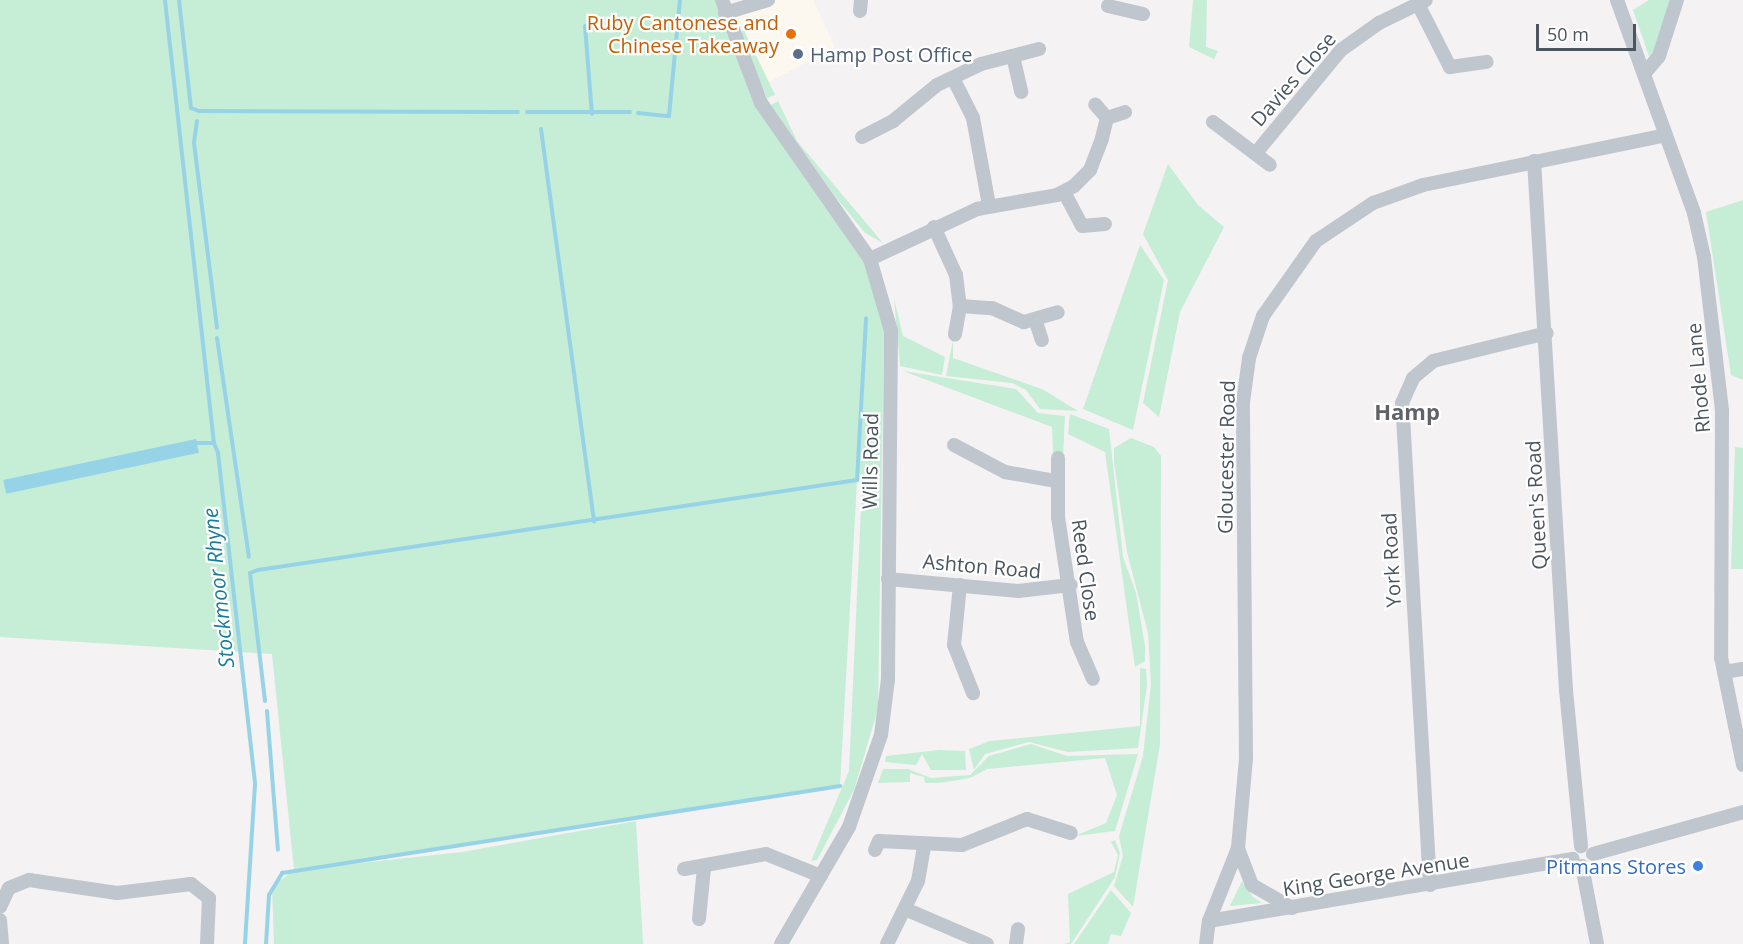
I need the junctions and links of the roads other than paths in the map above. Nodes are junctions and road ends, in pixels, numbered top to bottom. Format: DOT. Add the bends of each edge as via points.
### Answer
graph roads {
  1 [pos="768,0"];
  2 [pos="1617,0"];
  3 [pos="1677,0"];
  4 [pos="1422,2"];
  5 [pos="1126,4"];
  6 [pos="1108,6"];
  7 [pos="723,7"];
  8 [pos="1143,14"];
  9 [pos="1039,49"];
  10 [pos="1013,56"];
  11 [pos="1487,62"];
  12 [pos="1644,74"];
  13 [pos="953,78"];
  14 [pos="1021,92"];
  15 [pos="1095,104"];
  16 [pos="1125,112"];
  17 [pos="1107,118"];
  18 [pos="1212,122"];
  19 [pos="1666,135"];
  20 [pos="862,138"];
  21 [pos="1256,153"];
  22 [pos="1534,161"];
  23 [pos="1270,165"];
  24 [pos="1064,192"];
  25 [pos="989,205"];
  26 [pos="1105,224"];
  27 [pos="1082,226"];
  28 [pos="934,227"];
  29 [pos="1073,238"];
  30 [pos="870,259"];
  31 [pos="960,306"];
  32 [pos="1058,312"];
  33 [pos="1036,322"];
  34 [pos="1547,333"];
  35 [pos="955,335"];
  36 [pos="1042,340"];
  37 [pos="954,445"];
  38 [pos="968,456"];
  39 [pos="1058,458"];
  40 [pos="958,468"];
  41 [pos="1056,481"];
  42 [pos="888,579"];
  43 [pos="960,585"];
  44 [pos="1071,585"];
  45 [pos="1743,669"];
  46 [pos="1724,672"];
  47 [pos="1093,678"];
  48 [pos="973,693"];
  49 [pos="1743,765"];
  50 [pos="1061,811"];
  51 [pos="1743,812"];
  52 [pos="1056,825"];
  53 [pos="1071,832"];
  54 [pos="875,842"];
  55 [pos="924,846"];
  56 [pos="1238,848"];
  57 [pos="1587,850"];
  58 [pos="1577,862"];
  59 [pos="704,868"];
  60 [pos="684,869"];
  61 [pos="820,876"];
  62 [pos="1430,885"];
  63 [pos="0,907"];
  64 [pos="1292,908"];
  65 [pos="904,909"];
  66 [pos="705,915"];
  67 [pos="0,920"];
  68 [pos="1209,921"];
  69 [pos="1018,929"];
  70 [pos="2,944"];
  71 [pos="207,944"];
  72 [pos="782,944"];
  73 [pos="887,944"];
  74 [pos="987,944"];
  75 [pos="1016,944"];
  76 [pos="1206,944"];
  77 [pos="1597,944"];
  1 -- 7 [label="street"];
  2 -- 12 [label="street, Rhode Lane"];
  3 -- 12 [label="street" via="1659,56"];
  4 -- 11 [label="street" via="1450,67"];
  4 -- 21 [label="street, Davies Close" via="1365,32 1327,62"];
  5 -- 6 [label="street"];
  5 -- 8 [label="street"];
  7 -- 30 [label="street, Wills Road" via="769,116"];
  9 -- 10 [label="street"];
  10 -- 13 [label="street"];
  10 -- 14 [label="street"];
  12 -- 19 [label="street, Rhode Lane"];
  13 -- 20 [label="street"];
  13 -- 25 [label="street" via="974,118"];
  15 -- 17 [label="street"];
  16 -- 17 [label="street"];
  17 -- 24 [label="street" via="1090,170"];
  18 -- 21 [label="street, Davies Close"];
  19 -- 22 [label="street, Gloucester Road"];
  19 -- 46 [label="street, Rhode Lane" via="1700,234 1722,411 1718,546"];
  21 -- 23 [label="street, Davies Close"];
  22 -- 34 [label="street, Queen's Road"];
  22 -- 56 [label="street, Gloucester Road" via="1416,187 1355,212 1300,259 1260,324 1244,402 1246,758"];
  24 -- 25 [label="street"];
  24 -- 27 [label="street"];
  25 -- 28 [label="street"];
  26 -- 27 [label="street"];
  27 -- 29 [label="street"];
  28 -- 30 [label="street"];
  28 -- 31 [label="street" via="956,275"];
  30 -- 42 [label="street, Wills Road" via="891,331"];
  31 -- 33 [label="street" via="992,308"];
  31 -- 35 [label="street"];
  32 -- 33 [label="street"];
  33 -- 36 [label="street"];
  34 -- 57 [label="street, Queen's Road" via="1566,690"];
  34 -- 62 [label="street, York Road" via="1433,361 1413,378 1402,403"];
  37 -- 38 [label="street"];
  38 -- 40 [label="street"];
  38 -- 41 [label="street" via="1018,476"];
  39 -- 41 [label="street, Reed Close"];
  41 -- 44 [label="street, Reed Close"];
  42 -- 43 [label="street, Ashton Road"];
  42 -- 61 [label="street, Wills Road" via="888,679 879,743 857,809"];
  43 -- 44 [label="street, Ashton Road" via="1018,591"];
  43 -- 48 [label="street" via="954,645 956,680"];
  44 -- 47 [label="street, Reed Close" via="1076,666"];
  45 -- 46 [label="street"];
  46 -- 49 [label="street, Rhode Lane"];
  50 -- 52 [label="street"];
  51 -- 57 [label="street"];
  52 -- 53 [label="street"];
  52 -- 55 [label="street" via="1021,819 968,843"];
  54 -- 55 [label="street"];
  55 -- 65 [label="street" via="918,881"];
  56 -- 64 [label="street, Gloucester Road" via="1252,885"];
  56 -- 68 [label="street, Gloucester Road"];
  57 -- 58 [label="street"];
  58 -- 62 [label="street, King George Avenue"];
  58 -- 77 [label="street"];
  59 -- 60 [label="street"];
  59 -- 61 [label="street" via="766,854"];
  59 -- 66 [label="street"];
  61 -- 72 [label="street, Wills Road"];
  62 -- 64 [label="street, King George Avenue"];
  63 -- 71 [label="street" via="9,888 29,880 117,893 190,884 209,898"];
  64 -- 68 [label="street, King George Avenue"];
  65 -- 73 [label="street"];
  65 -- 74 [label="street"];
  67 -- 70 [label="street"];
  68 -- 76 [label="street"];
  69 -- 75 [label="street"];
}
